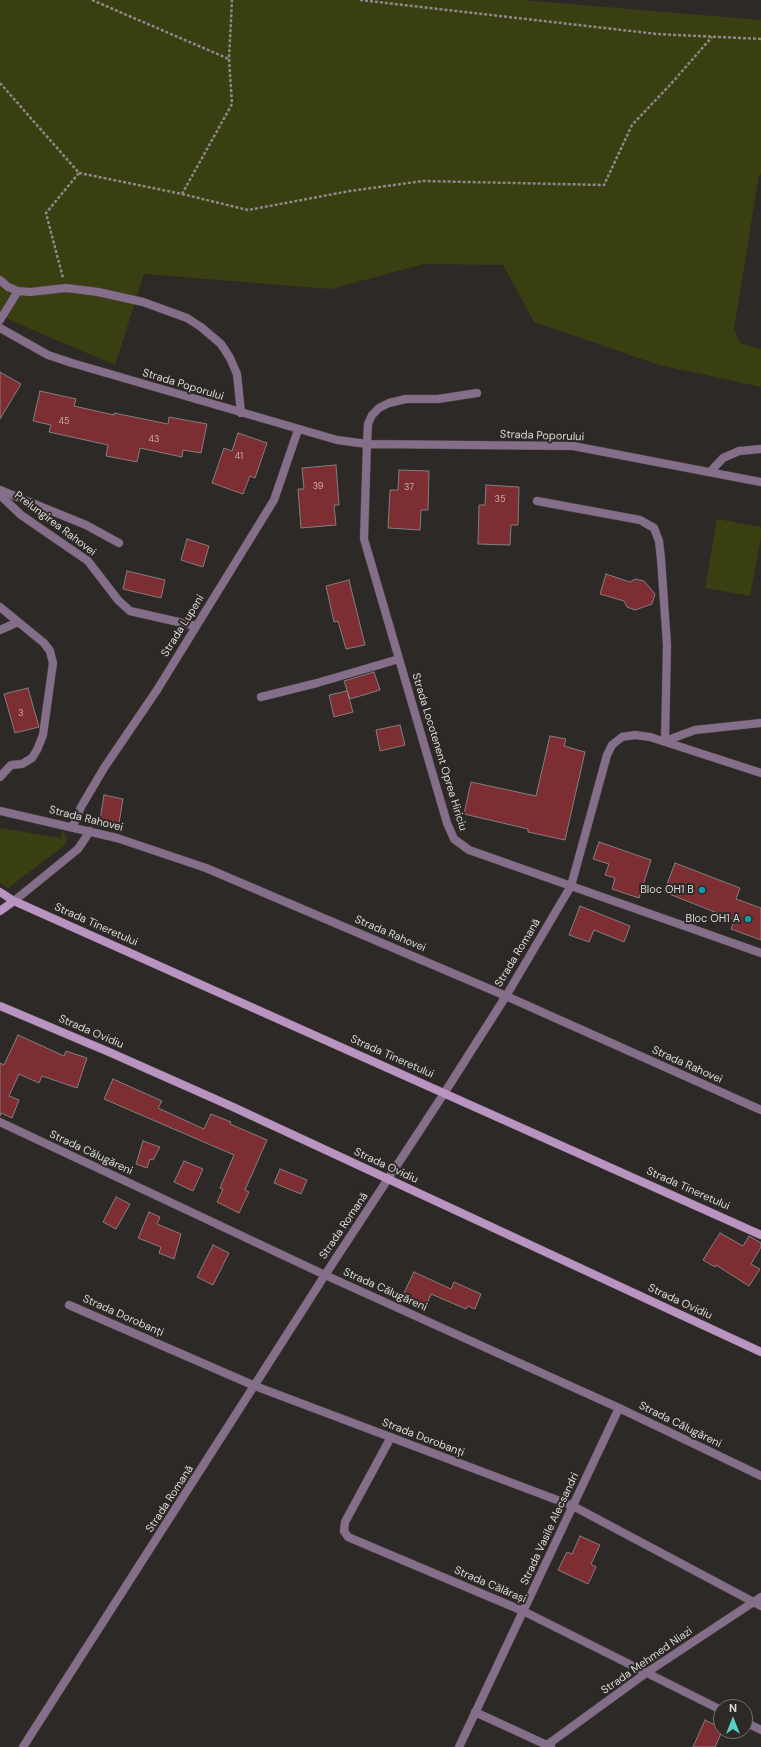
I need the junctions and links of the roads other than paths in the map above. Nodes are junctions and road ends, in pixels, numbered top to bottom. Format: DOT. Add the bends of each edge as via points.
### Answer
graph roads {
  1 [pos="0,280"];
  2 [pos="18,291"];
  3 [pos="0,320"];
  4 [pos="0,328"];
  5 [pos="477,392"];
  6 [pos="241,414"];
  7 [pos="298,430"];
  8 [pos="367,444"];
  9 [pos="761,449"];
  10 [pos="710,472"];
  11 [pos="761,482"];
  12 [pos="0,490"];
  13 [pos="0,495"];
  14 [pos="537,501"];
  15 [pos="119,543"];
  16 [pos="0,607"];
  17 [pos="18,622"];
  18 [pos="196,626"];
  19 [pos="0,630"];
  20 [pos="399,659"];
  21 [pos="261,697"];
  22 [pos="761,723"];
  23 [pos="665,741"];
  24 [pos="761,773"];
  25 [pos="0,777"];
  26 [pos="0,811"];
  27 [pos="73,826"];
  28 [pos="90,831"];
  29 [pos="571,886"];
  30 [pos="0,892"];
  31 [pos="14,901"];
  32 [pos="0,911"];
  33 [pos="761,953"];
  34 [pos="506,996"];
  35 [pos="0,1006"];
  36 [pos="445,1092"];
  37 [pos="761,1110"];
  38 [pos="0,1122"];
  39 [pos="389,1179"];
  40 [pos="761,1235"];
  41 [pos="325,1275"];
  42 [pos="69,1305"];
  43 [pos="761,1352"];
  44 [pos="255,1386"];
  45 [pos="619,1408"];
  46 [pos="391,1437"];
  47 [pos="761,1476"];
  48 [pos="573,1506"];
  49 [pos="761,1597"];
  50 [pos="753,1602"];
  51 [pos="761,1606"];
  52 [pos="523,1612"];
  53 [pos="646,1673"];
  54 [pos="713,1706"];
  55 [pos="475,1712"];
  56 [pos="549,1746"];
  57 [pos="23,1747"];
  58 [pos="459,1747"];
  1 -- 2 [label="street"];
  2 -- 3 [label="street"];
  2 -- 6 [label="street" via="66,288 98,292 143,302 187,318 221,344 230,358 237,374"];
  4 -- 6 [label="street, Strada Poporului" via="48,355"];
  5 -- 8 [label="street" via="438,399 406,399 389,403 372,415 368,424"];
  6 -- 7 [label="street, Strada Poporului"];
  7 -- 8 [label="street, Strada Poporului" via="337,440"];
  7 -- 18 [label="street, Strada Lupeni" via="274,500"];
  8 -- 10 [label="street, Strada Poporului" via="573,446"];
  8 -- 20 [label="street, Strada Locotenent Oprea Hiriciu" via="364,538"];
  9 -- 10 [label="street" via="739,451 723,458"];
  10 -- 11 [label="street, Strada Poporului"];
  12 -- 15 [label="street, Prelungirea Rahovei" via="86,525"];
  13 -- 18 [label="street, Prelungirea Rahovei" via="21,515 88,561 118,600 130,611"];
  14 -- 23 [label="street" via="640,520 654,528 659,541 661,559 667,645"];
  16 -- 17 [label="street"];
  17 -- 19 [label="street"];
  17 -- 25 [label="street" via="44,643 50,651 53,663 43,735 37,750 27,761 10,765"];
  18 -- 27 [label="street, Strada Lupeni" via="90,791"];
  20 -- 21 [label="street"];
  20 -- 29 [label="street, Strada Locotenent Oprea Hiriciu" via="447,823 454,839 469,850"];
  22 -- 23 [label="street" via="695,730"];
  23 -- 24 [label="street, Strada Romană"];
  23 -- 29 [label="street, Strada Romană" via="634,735 622,737 612,745 607,755"];
  26 -- 27 [label="street, Strada Rahovei"];
  27 -- 28 [label="street, Strada Rahovei"];
  28 -- 31 [label="street" via="78,849"];
  28 -- 34 [label="street, Strada Rahovei" via="138,844 206,868"];
  29 -- 33 [label="street, Strada Locotenent Oprea Hiriciu"];
  29 -- 34 [label="street, Strada Romană"];
  30 -- 31 [label="main road"];
  31 -- 32 [label="main road"];
  31 -- 36 [label="main road, Strada Tineretului"];
  34 -- 36 [label="street, Strada Romană"];
  34 -- 37 [label="street, Strada Rahovei"];
  35 -- 39 [label="main road, Strada Ovidiu" via="117,1055"];
  36 -- 39 [label="street, Strada Romană"];
  36 -- 40 [label="main road, Strada Tineretului"];
  38 -- 41 [label="street, Strada Călugăreni"];
  39 -- 41 [label="street, Strada Romană"];
  39 -- 43 [label="main road, Strada Ovidiu"];
  41 -- 44 [label="street, Strada Romană"];
  41 -- 45 [label="street, Strada Călugăreni"];
  42 -- 44 [label="street, Strada Dorobanți"];
  44 -- 46 [label="street, Strada Dorobanți"];
  44 -- 57 [label="street, Strada Romană"];
  45 -- 47 [label="street, Strada Călugăreni"];
  45 -- 48 [label="street, Strada Vasile Alecsandri"];
  46 -- 48 [label="street, Strada Dorobanți"];
  46 -- 52 [label="street, Strada Călărași" via="345,1522 344,1531 348,1537"];
  48 -- 50 [label="street, Strada Dorobanți"];
  48 -- 52 [label="street, Strada Vasile Alecsandri"];
  49 -- 50 [label="street, Strada Mehmed Niazi"];
  50 -- 51 [label="street, Strada Dorobanți"];
  50 -- 53 [label="street, Strada Mehmed Niazi"];
  52 -- 53 [label="street, Strada Călărași"];
  52 -- 55 [label="street, Strada Vasile Alecsandri"];
  53 -- 54 [label="street, Strada Călărași"];
  53 -- 56 [label="street, Strada Mehmed Niazi"];
  55 -- 56 [label="street"];
  55 -- 58 [label="street, Strada Vasile Alecsandri"];
}
